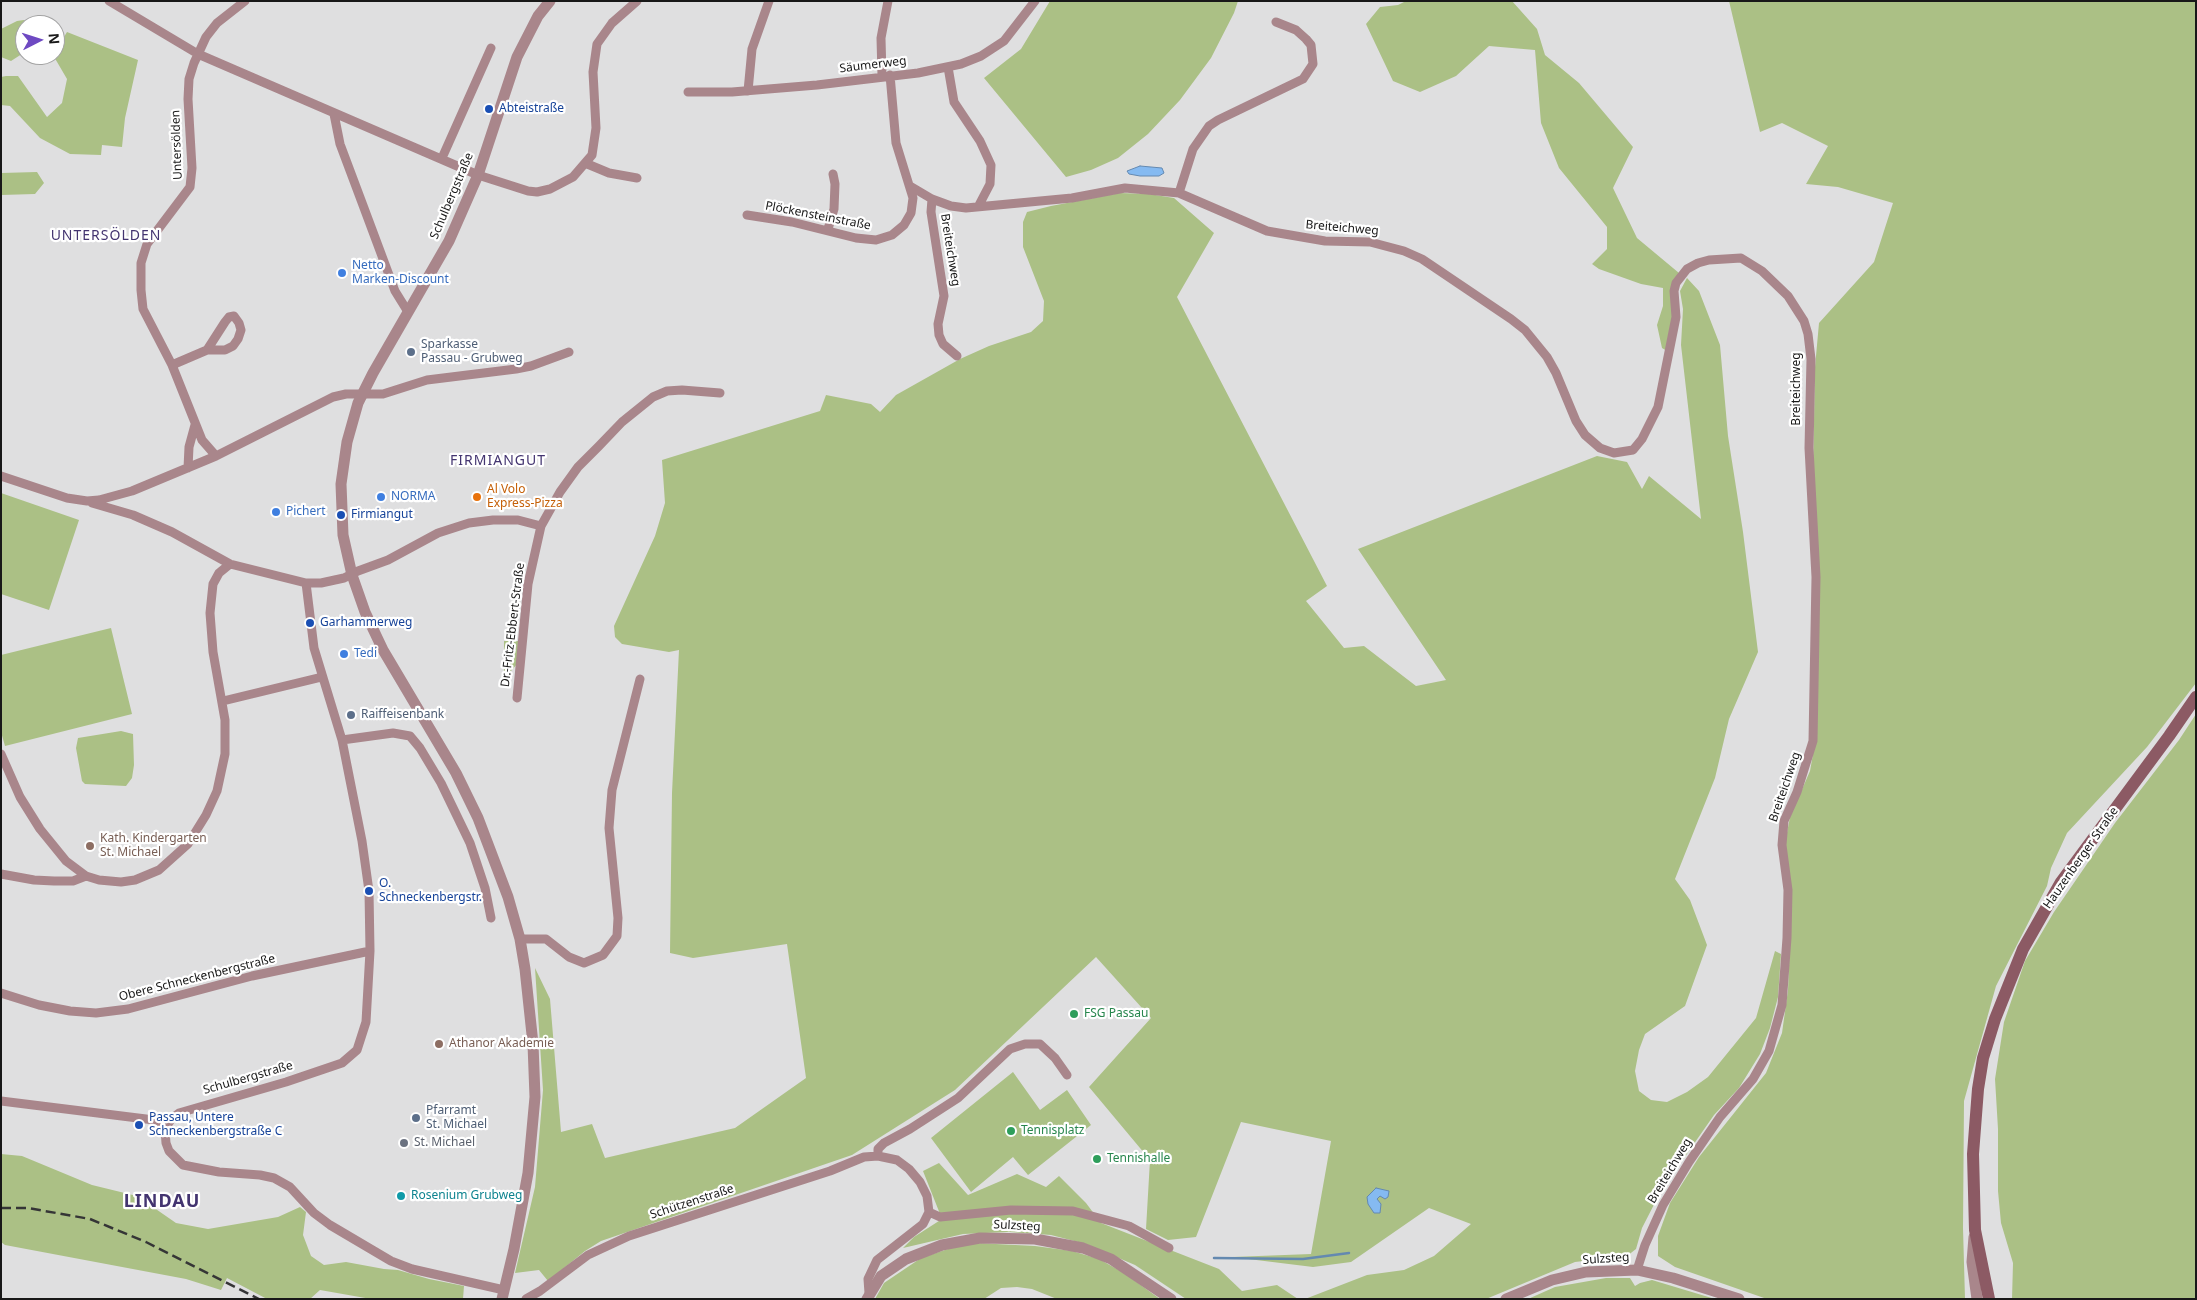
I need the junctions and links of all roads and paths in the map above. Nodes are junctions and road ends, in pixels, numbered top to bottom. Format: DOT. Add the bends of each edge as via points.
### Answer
graph roads {
  1 [pos="109,1"];
  2 [pos="245,1"];
  3 [pos="550,1"];
  4 [pos="638,1"];
  5 [pos="769,1"];
  6 [pos="888,1"];
  7 [pos="1035,1"];
  8 [pos="1276,22"];
  9 [pos="491,48"];
  10 [pos="198,54"];
  11 [pos="948,67"];
  12 [pos="886,75"];
  13 [pos="748,91"];
  14 [pos="688,92"];
  15 [pos="334,114"];
  16 [pos="442,158"];
  17 [pos="585,163"];
  18 [pos="478,174"];
  19 [pos="833,174"];
  20 [pos="637,178"];
  21 [pos="910,186"];
  22 [pos="1180,193"];
  23 [pos="932,199"];
  24 [pos="978,207"];
  25 [pos="747,215"];
  26 [pos="828,229"];
  27 [pos="408,312"];
  28 [pos="207,350"];
  29 [pos="569,352"];
  30 [pos="957,356"];
  31 [pos="172,365"];
  32 [pos="720,393"];
  33 [pos="362,395"];
  34 [pos="195,425"];
  35 [pos="216,456"];
  36 [pos="188,468"];
  37 [pos="1,476"];
  38 [pos="87,501"];
  39 [pos="541,526"];
  40 [pos="230,564"];
  41 [pos="352,575"];
  42 [pos="306,583"];
  43 [pos="322,677"];
  44 [pos="640,679"];
  45 [pos="2196,697"];
  46 [pos="517,698"];
  47 [pos="223,701"];
  48 [pos="342,740"];
  49 [pos="1,754"];
  50 [pos="1,874"];
  51 [pos="86,876"];
  52 [pos="491,918"];
  53 [pos="520,939"];
  54 [pos="370,951"];
  55 [pos="1,993"];
  56 [pos="1067,1075"];
  57 [pos="1,1101"];
  58 [pos="168,1124"];
  59 [pos="878,1156"];
  60 [pos="929,1212"];
  61 [pos="1975,1230"];
  62 [pos="1169,1248"];
  63 [pos="1637,1270"];
  64 [pos="503,1295"];
  65 [pos="868,1296"];
  66 [pos="526,1299"];
  67 [pos="1171,1299"];
  68 [pos="1506,1299"];
  69 [pos="1739,1299"];
  70 [pos="1977,1299"];
  71 [pos="1989,1299"];
  1 -- 10 [label="street"];
  2 -- 10 [label="street, Untersölden" via="217,23"];
  3 -- 18 [label="street, Schulbergstraße" via="538,16 517,57"];
  4 -- 17 [label="street" via="612,23 597,44 593,72 595,146"];
  5 -- 13 [label="street" via="752,50"];
  6 -- 12 [label="street, Plöckensteinstraße" via="881,38"];
  7 -- 11 [label="street, Säumerweg" via="1004,40 981,56"];
  8 -- 22 [label="street" via="1296,30 1306,39 1311,45 1313,64 1303,79 1210,126 1193,149"];
  9 -- 16 [label="street, Schulbergstraße"];
  10 -- 15 [label="street"];
  10 -- 31 [label="street, Untersölden" via="188,92 190,188 147,244 141,263 140,290 144,309"];
  11 -- 12 [label="street, Säumerweg"];
  11 -- 24 [label="street" via="954,102 980,141 991,165 990,184"];
  12 -- 13 [label="street, Säumerweg"];
  12 -- 21 [label="street, Plöckensteinstraße" via="896,143"];
  13 -- 14 [label="street, Säumerweg"];
  15 -- 16 [label="street"];
  15 -- 27 [label="street" via="340,144 377,245 395,290"];
  16 -- 18 [label="street"];
  17 -- 18 [label="street" via="562,184 537,192"];
  17 -- 20 [label="street" via="609,173"];
  18 -- 27 [label="street, Schulbergstraße" via="449,241"];
  19 -- 26 [label="street" via="834,210"];
  21 -- 23 [label="street, Breiteichweg"];
  21 -- 26 [label="street, Plöckensteinstraße" via="912,213 892,236 876,240 856,238"];
  22 -- 24 [label="street, Breiteichweg" via="1125,188 1072,198"];
  22 -- 63 [label="street, Breiteichweg" via="1267,231 1324,240 1370,242 1422,258 1525,330 1547,357 1585,436 1614,454 1632,450 1642,440 1658,407 1676,317 1674,291 1687,269 1709,260 1741,258 1788,296 1804,321 1811,359 1809,448 1816,577 1813,647 1815,718 1808,759 1784,821 1782,845 1788,890 1782,1005 1769,1051 1753,1079 1720,1117 1689,1162 1663,1205 1644,1244"];
  23 -- 24 [label="street, Breiteichweg" via="951,206"];
  23 -- 30 [label="street, Breiteichweg" via="931,212 944,296 939,335 943,344"];
  25 -- 26 [label="street, Plöckensteinstraße"];
  27 -- 33 [label="street, Schulbergstraße"];
  28 -- 31 [label="street"];
  29 -- 33 [label="street" via="531,366 428,380 383,394"];
  31 -- 34 [label="street, Untersölden"];
  32 -- 39 [label="street, Dr.-Fritz-Ebbert-Straße" via="667,391 646,402 578,467"];
  33 -- 35 [label="street" via="333,397"];
  33 -- 41 [label="street, Schulbergstraße" via="347,442 341,484 343,535"];
  34 -- 35 [label="street, Untersölden" via="202,440"];
  34 -- 36 [label="street"];
  35 -- 36 [label="street"];
  36 -- 38 [label="street" via="113,497"];
  37 -- 38 [label="street" via="67,498"];
  38 -- 40 [label="street" via="133,515 172,532"];
  39 -- 41 [label="street" via="518,520 469,523 438,533"];
  39 -- 46 [label="street, Dr.-Fritz-Ebbert-Straße" via="528,584"];
  40 -- 42 [label="street"];
  40 -- 47 [label="street" via="219,573 211,595 213,652"];
  41 -- 42 [label="street" via="336,581"];
  41 -- 53 [label="street, Schulbergstraße" via="383,650 456,772 478,818"];
  42 -- 43 [label="street, Schulbergstraße" via="312,640"];
  43 -- 47 [label="street"];
  43 -- 48 [label="street, Schulbergstraße"];
  44 -- 53 [label="street" via="612,790 609,828 618,936 603,955 584,963 569,958 546,939"];
  45 -- 61 [label="main road, Hauzenberger Straße" via="2061,882 2026,942 2009,980 1983,1058 1978,1090 1972,1154"];
  47 -- 51 [label="street" via="226,737 222,772 206,815 188,844 159,870 135,880 112,882"];
  48 -- 52 [label="street" via="393,733 410,736 441,783 470,843"];
  48 -- 54 [label="street, Schulbergstraße" via="369,891"];
  49 -- 51 [label="street" via="20,796 40,829 66,861"];
  50 -- 51 [label="street" via="54,881 73,881"];
  53 -- 64 [label="street, Schulbergstraße" via="534,1044 535,1097 528,1173"];
  54 -- 55 [label="street, Obere Schneckenbergstraße" via="252,976 128,1009 96,1013 70,1011"];
  54 -- 58 [label="street, Schulbergstraße" via="366,1022 357,1050 342,1063 179,1113"];
  56 -- 59 [label="street" via="1040,1044 1024,1044 1010,1049 958,1098 884,1143 878,1149"];
  57 -- 58 [label="street"];
  58 -- 64 [label="street" via="166,1143 183,1166 274,1178 290,1187 330,1225 391,1260"];
  59 -- 60 [label="street" via="896,1160 909,1169 927,1196"];
  59 -- 66 [label="street, Schützenstraße" via="864,1157 629,1236 602,1247"];
  60 -- 62 [label="street, Sulzsteg" via="940,1217 1011,1210 1073,1211 1129,1226"];
  60 -- 65 [label="street" via="923,1224 877,1260 868,1278"];
  61 -- 70 [label="street" via="1972,1262"];
  61 -- 71 [label="main road, Hauzenberger Straße"];
  63 -- 68 [label="street, Sulzsteg" via="1586,1272 1552,1280"];
  63 -- 69 [label="street, Sulzsteg"];
  65 -- 67 [label="street, Sulzsteg" via="881,1276 906,1259 967,1240 1005,1238 1034,1239 1083,1248 1111,1259"];
}
